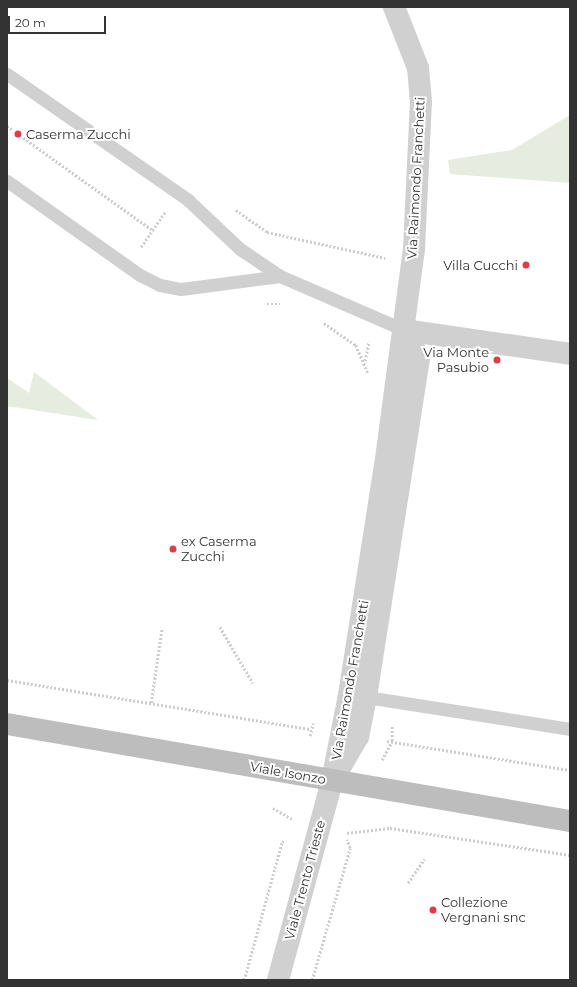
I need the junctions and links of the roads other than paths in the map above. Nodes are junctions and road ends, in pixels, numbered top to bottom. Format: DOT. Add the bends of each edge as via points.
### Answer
graph roads {
  1 [pos="394,7"];
  2 [pos="7,74"];
  3 [pos="7,181"];
  4 [pos="280,276"];
  5 [pos="404,330"];
  6 [pos="570,354"];
  7 [pos="358,696"];
  8 [pos="7,724"];
  9 [pos="570,729"];
  10 [pos="332,781"];
  11 [pos="570,821"];
  12 [pos="278,980"];
  1 -- 5 [label="street, Via Raimondo Franchetti" via="418,68 421,102 412,263"];
  2 -- 4 [label="lane" via="178,193 240,248"];
  3 -- 4 [label="lane" via="127,266 160,285 181,289"];
  4 -- 5 [label="lane"];
  5 -- 6 [label="street"];
  5 -- 7 [label="street, Via Raimondo Franchetti"];
  7 -- 9 [label="lane"];
  7 -- 10 [label="street, Via Raimondo Franchetti" via="350,735"];
  8 -- 10 [label="main road, Viale Isonzo"];
  10 -- 11 [label="main road, Viale Isonzo"];
  10 -- 12 [label="street, Viale Trento Trieste"];
}
